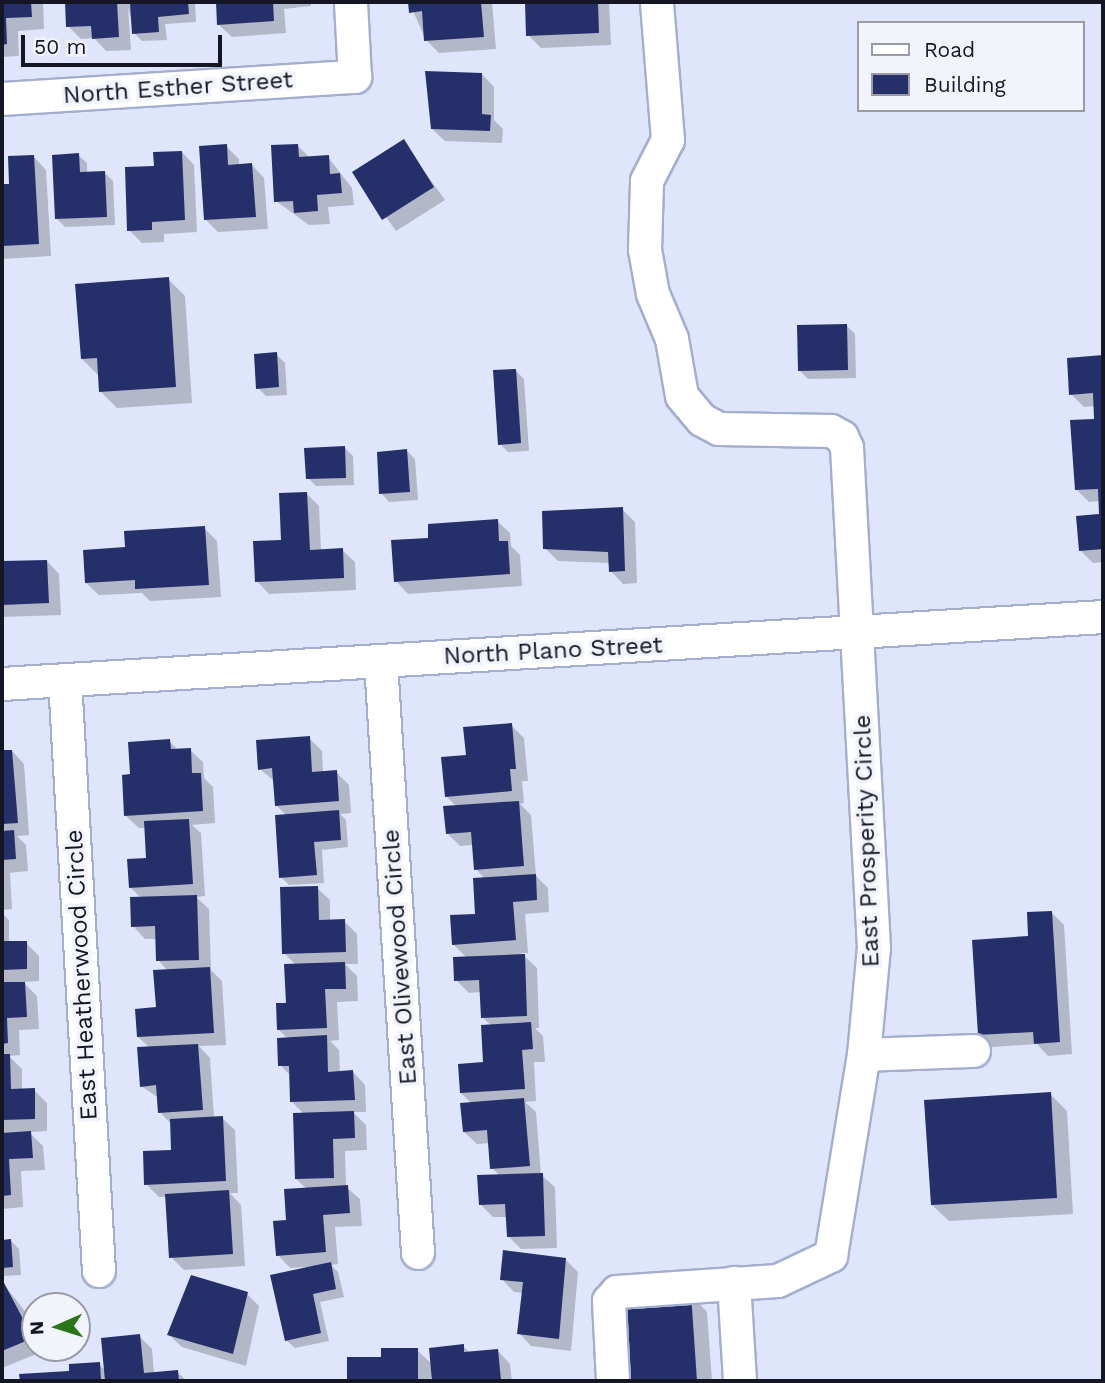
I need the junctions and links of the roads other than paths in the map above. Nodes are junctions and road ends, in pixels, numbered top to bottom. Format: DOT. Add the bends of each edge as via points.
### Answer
graph roads {
  1 [pos="351,2"];
  2 [pos="657,2"];
  3 [pos="2,99"];
  4 [pos="1103,617"];
  5 [pos="857,633"];
  6 [pos="381,662"];
  7 [pos="65,680"];
  8 [pos="2,684"];
  9 [pos="974,1051"];
  10 [pos="864,1055"];
  11 [pos="418,1253"];
  12 [pos="99,1271"];
  13 [pos="734,1283"];
  14 [pos="613,1381"];
  15 [pos="740,1381"];
  1 -- 3 [label="street, North Esther Street" via="355,77"];
  2 -- 5 [label="street, East Prosperity Circle" via="668,140 647,181 645,250 653,294 672,339 682,396 702,420 719,429 831,431 842,437 847,448"];
  4 -- 5 [label="street, North Plano Street"];
  5 -- 6 [label="street, North Plano Street"];
  5 -- 10 [label="street, East Prosperity Circle" via="874,948"];
  6 -- 7 [label="street, North Plano Street"];
  6 -- 11 [label="street, East Olivewood Circle"];
  7 -- 8 [label="street, North Plano Street"];
  7 -- 12 [label="street, East Heatherwood Circle"];
  9 -- 10 [label="street"];
  10 -- 13 [label="street, East Prosperity Circle" via="831,1256 778,1281"];
  13 -- 14 [label="street" via="617,1292 609,1301"];
  13 -- 15 [label="street"];
}
